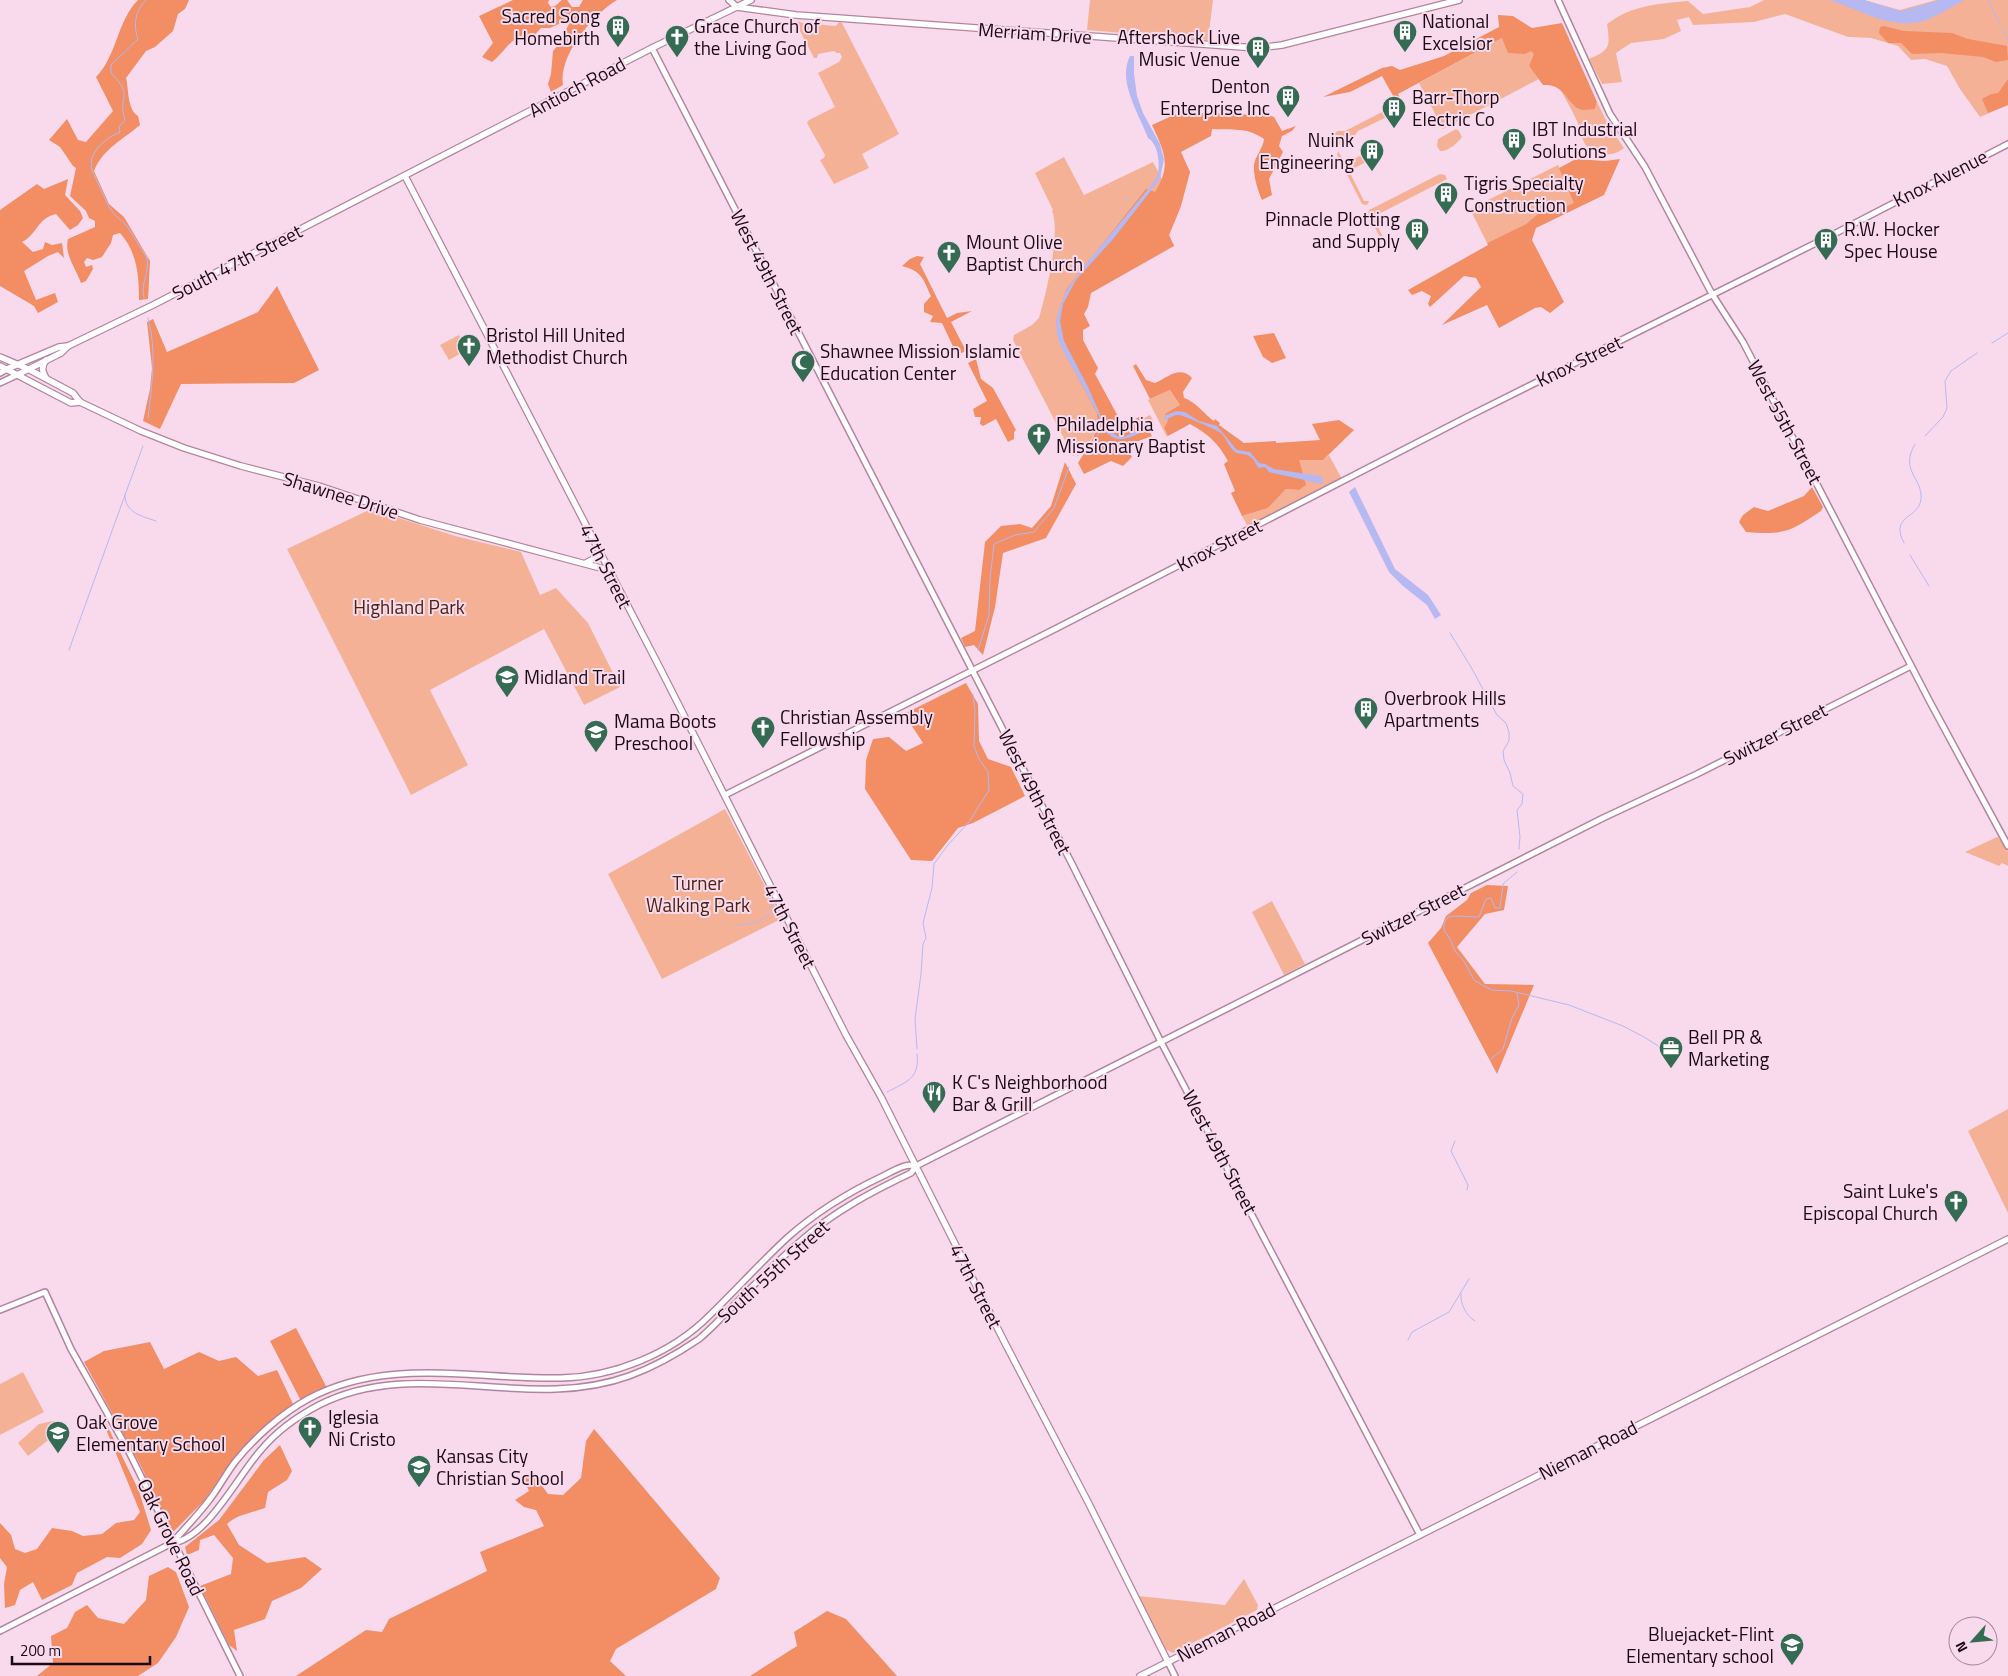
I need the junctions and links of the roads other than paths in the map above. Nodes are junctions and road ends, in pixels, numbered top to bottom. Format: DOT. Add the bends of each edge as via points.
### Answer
graph roads {
  1 [pos="728,0"];
  2 [pos="751,0"];
  3 [pos="1459,0"];
  4 [pos="1558,0"];
  5 [pos="737,7"];
  6 [pos="652,48"];
  7 [pos="2008,144"];
  8 [pos="405,176"];
  9 [pos="1712,294"];
  10 [pos="68,346"];
  11 [pos="0,357"];
  12 [pos="46,360"];
  13 [pos="18,364"];
  14 [pos="0,366"];
  15 [pos="7,369"];
  16 [pos="28,369"];
  17 [pos="0,373"];
  18 [pos="17,375"];
  19 [pos="46,378"];
  20 [pos="0,383"];
  21 [pos="80,402"];
  22 [pos="599,552"];
  23 [pos="586,563"];
  24 [pos="608,570"];
  25 [pos="1912,666"];
  26 [pos="972,670"];
  27 [pos="725,795"];
  28 [pos="2008,846"];
  29 [pos="1161,1042"];
  30 [pos="916,1166"];
  31 [pos="2008,1239"];
  32 [pos="0,1310"];
  33 [pos="1420,1534"];
  34 [pos="172,1543"];
  35 [pos="0,1631"];
  36 [pos="1168,1662"];
  37 [pos="240,1676"];
  38 [pos="1140,1676"];
  39 [pos="1175,1676"];
  1 -- 5 [label="main road"];
  2 -- 5 [label="main road, Antioch Road"];
  3 -- 5 [label="main road, Merriam Drive" via="1282,45 1257,48 796,15"];
  4 -- 9 [label="street, West 55th Street" via="1610,114 1645,167"];
  5 -- 6 [label="main road, Antioch Road"];
  6 -- 8 [label="main road, Antioch Road"];
  6 -- 26 [label="street, West 49th Street"];
  7 -- 9 [label="street, Knox Avenue"];
  8 -- 10 [label="main road, South 47th Street"];
  8 -- 22 [label="main road, 47th Street"];
  9 -- 25 [label="street, West 55th Street" via="1747,351"];
  9 -- 26 [label="street, Knox Street"];
  10 -- 12 [label="main road, South 47th Street"];
  10 -- 13 [label="main road, South 47th Street"];
  11 -- 13 [label="main road, Shawnee Drive"];
  12 -- 16 [label="main road, South 47th Street"];
  12 -- 19 [label="main road" via="42,372"];
  13 -- 15 [label="main road, South 47th Street"];
  13 -- 16 [label="main road, Shawnee Drive"];
  14 -- 15 [label="main road, Shawnee Drive"];
  15 -- 17 [label="street, South 47th Street"];
  15 -- 18 [label="main road, Shawnee Drive"];
  16 -- 18 [label="main road, South 47th Street"];
  16 -- 19 [label="main road, Shawnee Drive"];
  18 -- 20 [label="street, South 47th Street"];
  18 -- 21 [label="main road, Shawnee Drive" via="71,403"];
  19 -- 21 [label="main road, Shawnee Drive" via="73,393"];
  21 -- 23 [label="main road, Shawnee Drive" via="141,431 216,459 319,486 420,520"];
  22 -- 23 [label="main road" via="597,557"];
  22 -- 24 [label="main road, 47th Street"];
  23 -- 24 [label="main road, Shawnee Drive"];
  24 -- 27 [label="main road, 47th Street"];
  25 -- 28 [label="street, West 55th Street"];
  25 -- 29 [label="street, Switzer Street"];
  26 -- 27 [label="street, Knox Street"];
  26 -- 29 [label="street, West 49th Street"];
  27 -- 30 [label="main road, 47th Street"];
  29 -- 30 [label="street, Switzer Street"];
  29 -- 33 [label="street, West 49th Street"];
  30 -- 34 [label="street, South 55th Street" via="911,1174 858,1200 813,1230 700,1338 663,1361 629,1376 573,1389 402,1383 346,1393 307,1412 285,1428 244,1470 210,1518 182,1542"];
  30 -- 34 [label="street, South 55th Street" via="908,1164 895,1170 824,1209 788,1238 696,1328 639,1360 606,1372 562,1378 389,1374 344,1384 308,1399 255,1440"];
  30 -- 36 [label="main road, 47th Street"];
  31 -- 33 [label="main road, Nieman Road"];
  32 -- 34 [label="street, Oak Grove Road" via="44,1292 128,1450"];
  33 -- 36 [label="main road, Nieman Road"];
  34 -- 35 [label="street, South 55th Street"];
  34 -- 37 [label="street, Oak Grove Road"];
  36 -- 38 [label="main road, Nieman Road"];
  36 -- 39 [label="street, 47th Street"];
}
